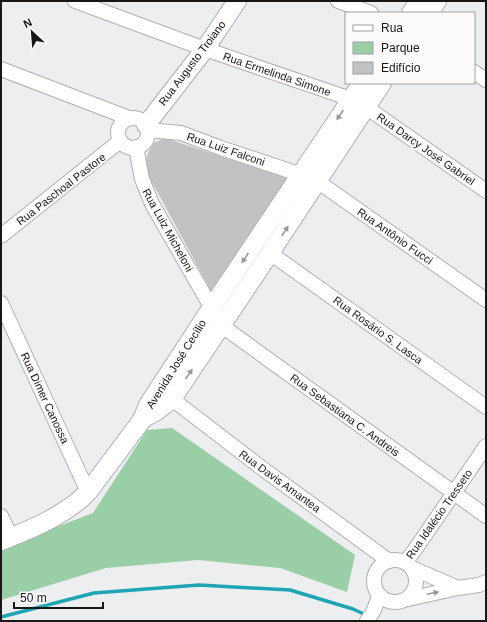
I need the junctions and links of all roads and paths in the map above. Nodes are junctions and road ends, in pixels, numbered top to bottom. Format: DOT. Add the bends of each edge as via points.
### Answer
graph roads {
  1 [pos="75,1"];
  2 [pos="237,1"];
  3 [pos="338,1"];
  4 [pos="419,1"];
  5 [pos="437,1"];
  6 [pos="367,12"];
  7 [pos="412,12"];
  8 [pos="430,12"];
  9 [pos="205,49"];
  10 [pos="1,69"];
  11 [pos="475,73"];
  12 [pos="486,80"];
  13 [pos="362,84"];
  14 [pos="381,84"];
  15 [pos="358,103"];
  16 [pos="129,118"];
  17 [pos="147,127"];
  18 [pos="120,141"];
  19 [pos="136,147"];
  20 [pos="309,178"];
  21 [pos="486,191"];
  22 [pos="1,236"];
  23 [pos="270,253"];
  24 [pos="486,300"];
  25 [pos="1,303"];
  26 [pos="212,308"];
  27 [pos="222,326"];
  28 [pos="172,399"];
  29 [pos="486,407"];
  30 [pos="142,420"];
  31 [pos="486,446"];
  32 [pos="88,492"];
  33 [pos="454,493"];
  34 [pos="1,516"];
  35 [pos="486,516"];
  36 [pos="6,539"];
  37 [pos="389,561"];
  38 [pos="408,565"];
  39 [pos="486,582"];
  40 [pos="458,588"];
  41 [pos="408,599"];
  42 [pos="378,611"];
  1 -- 9 [label="street, Rua Ermelinda Simone"];
  2 -- 9 [label="street, Rua Augusto Troiano"];
  3 -- 6 [label="street"];
  4 -- 7 [label="street"];
  5 -- 8 [label="street"];
  9 -- 15 [label="street, Rua Ermelinda Simone"];
  9 -- 17 [label="street, Rua Augusto Troiano"];
  10 -- 16 [label="street"];
  11 -- 12 [label="street"];
  13 -- 15 [label="street, Avenida José Cecílio"];
  14 -- 15 [label="street, Avenida José Cecílio"];
  15 -- 20 [label="street, Avenida José Cecílio"];
  15 -- 21 [label="street, Rua Darcy José Gabriel"];
  16 -- 17 [label="street" via="141,120"];
  16 -- 18 [label="street" via="118,127"];
  17 -- 19 [label="street" via="148,136"];
  17 -- 20 [label="street, Rua Luiz Falconi" via="181,133"];
  18 -- 19 [label="street" via="130,148"];
  18 -- 22 [label="street, Rua Paschoal Pastore"];
  19 -- 26 [label="street, Rua Luiz Micheloni" via="142,179 152,204"];
  23 -- 20 [label="street, Avenida José Cecílio, one-way"];
  20 -- 24 [label="street, Rua Antônio Fucci"];
  20 -- 26 [label="street, Avenida José Cecílio, one-way"];
  23 -- 27 [label="street, Avenida José Cecílio"];
  23 -- 29 [label="street, Rua Rosário S. Lasca"];
  25 -- 32 [label="street, Rua Dimer Canossa"];
  26 -- 27 [label="street, Rua Sebastiana C. Andreis"];
  26 -- 30 [label="street, Avenida José Cecílio" via="148,405"];
  28 -- 27 [label="street, Avenida José Cecílio, one-way"];
  27 -- 33 [label="street, Rua Sebastiana C. Andreis"];
  28 -- 30 [label="street, Avenida José Cecílio"];
  28 -- 37 [label="street, Rua Davis Amantea"];
  30 -- 32 [label="street"];
  31 -- 33 [label="street, Rua Idalécio Tresseto"];
  32 -- 36 [label="street" via="62,513"];
  33 -- 35 [label="street, Rua Sebastiana C. Andreis"];
  33 -- 38 [label="street, Rua Idalécio Tresseto"];
  34 -- 36 [label="street"];
  37 -- 38 [label="street" via="397,560"];
  37 -- 42 [label="street" via="382,564 374,576"];
  38 -- 40 [label="street"];
  38 -- 41 [label="street" via="416,576 416,584"];
  39 -- 40 [label="street"];
  41 -- 40 [label="street, one-way"];
  41 -- 42 [label="street"];
}
